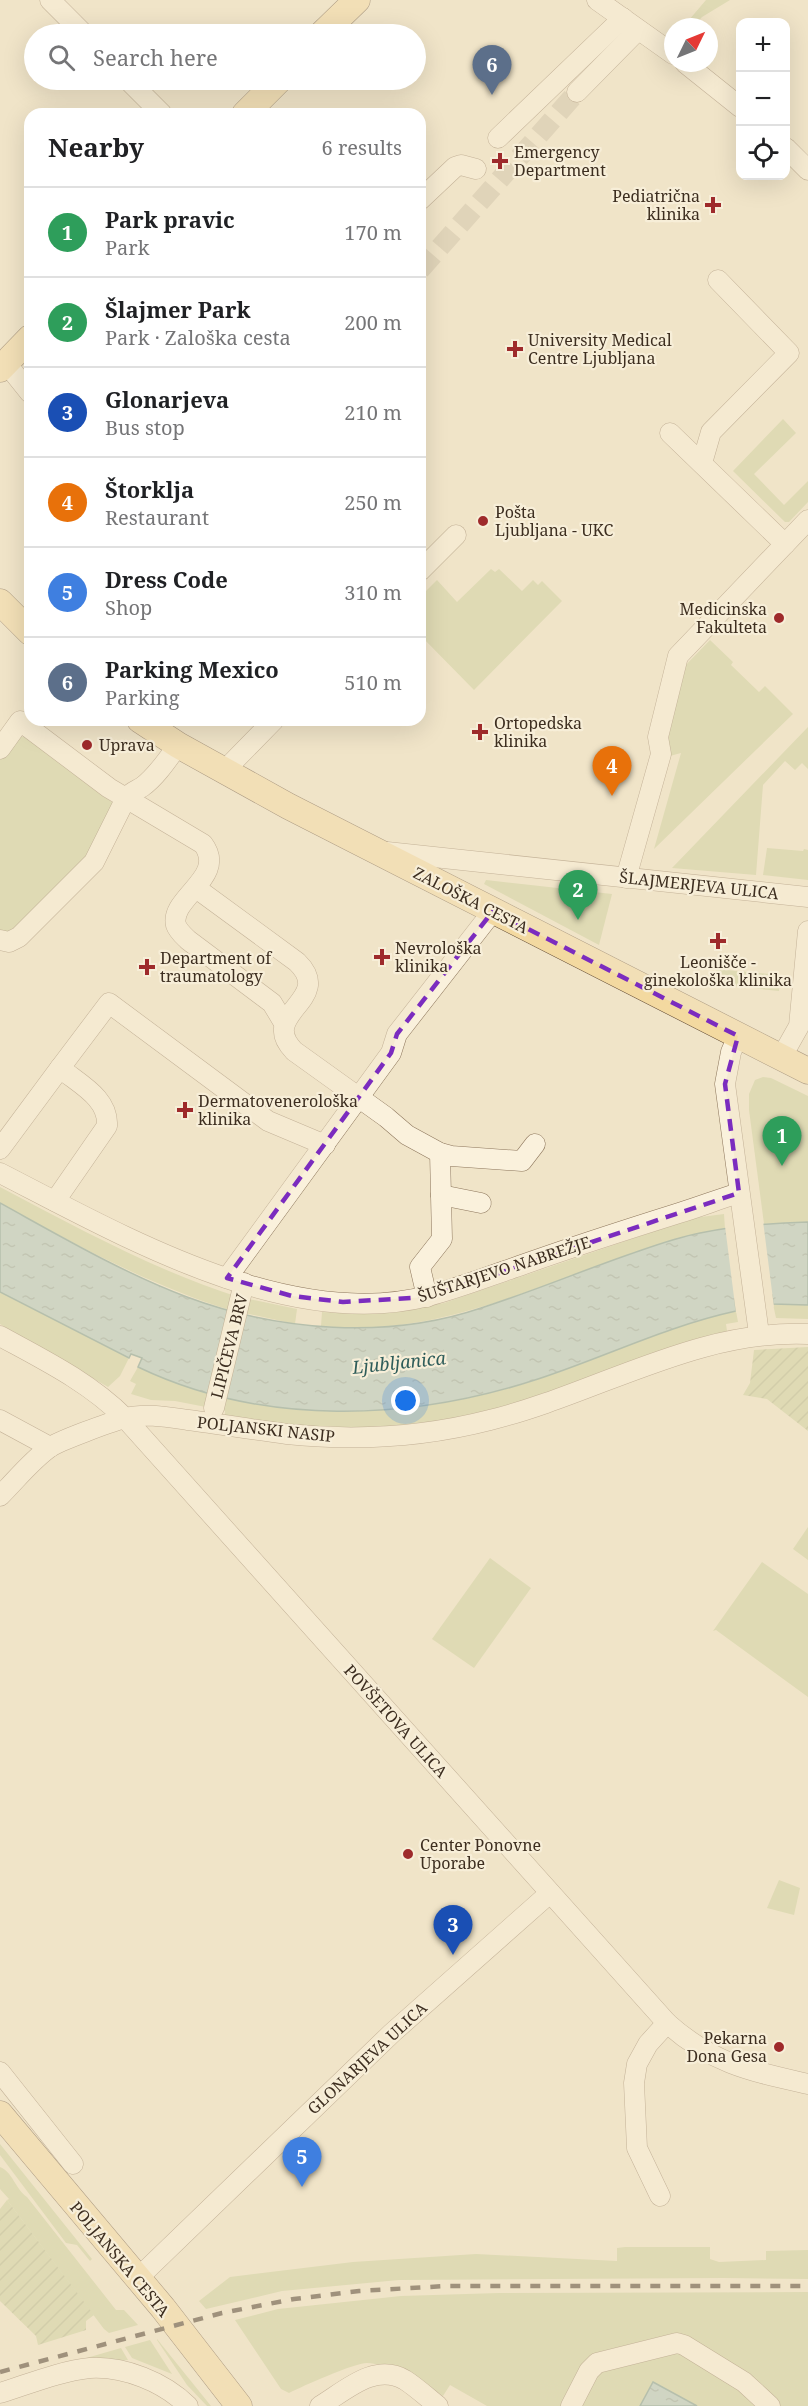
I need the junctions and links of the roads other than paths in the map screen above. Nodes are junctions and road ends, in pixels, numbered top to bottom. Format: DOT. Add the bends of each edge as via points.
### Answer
graph roads {
  1 [pos="50,0"];
  2 [pos="357,0"];
  3 [pos="597,0"];
  4 [pos="74,24"];
  5 [pos="332,24"];
  6 [pos="630,24"];
  7 [pos="664,48"];
  8 [pos="696,72"];
  9 [pos="138,90"];
  10 [pos="269,90"];
  11 [pos="577,92"];
  12 [pos="736,103"];
  13 [pos="156,108"];
  14 [pos="251,108"];
  15 [pos="498,138"];
  16 [pos="790,152"];
  17 [pos="476,169"];
  18 [pos="808,170"];
  19 [pos="426,195"];
  20 [pos="718,280"];
  21 [pos="24,343"];
  22 [pos="2,362"];
  23 [pos="24,386"];
  24 [pos="670,433"];
  25 [pos="702,463"];
  26 [pos="808,520"];
  27 [pos="456,535"];
  28 [pos="785,544"];
  29 [pos="426,565"];
  30 [pos="0,602"];
  31 [pos="24,626"];
  32 [pos="24,724"];
  33 [pos="27,726"];
  34 [pos="149,726"];
  35 [pos="268,726"];
  36 [pos="172,741"];
  37 [pos="0,749"];
  38 [pos="225,770"];
  39 [pos="129,795"];
  40 [pos="375,851"];
  41 [pos="627,878"];
  42 [pos="196,888"];
  43 [pos="786,895"];
  44 [pos="808,897"];
  45 [pos="808,905"];
  46 [pos="494,911"];
  47 [pos="808,931"];
  48 [pos="0,940"];
  49 [pos="284,1023"];
  50 [pos="738,1036"];
  51 [pos="781,1058"];
  52 [pos="60,1068"];
  53 [pos="808,1071"];
  54 [pos="359,1099"];
  55 [pos="535,1144"];
  56 [pos="325,1145"];
  57 [pos="0,1149"];
  58 [pos="440,1153"];
  59 [pos="0,1173"];
  60 [pos="739,1193"];
  61 [pos="441,1196"];
  62 [pos="55,1201"];
  63 [pos="481,1203"];
  64 [pos="237,1286"];
  65 [pos="427,1297"];
  66 [pos="759,1334"];
  67 [pos="808,1334"];
  68 [pos="0,1336"];
  69 [pos="214,1408"];
  70 [pos="125,1418"];
  71 [pos="0,1420"];
  72 [pos="50,1447"];
  73 [pos="0,1496"];
  74 [pos="549,1893"];
  75 [pos="667,2023"];
  76 [pos="0,2072"];
  77 [pos="808,2084"];
  78 [pos="0,2114"];
  79 [pos="73,2164"];
  80 [pos="660,2196"];
  81 [pos="137,2279"];
  82 [pos="0,2393"];
  83 [pos="188,2406"];
  84 [pos="239,2406"];
  85 [pos="320,2406"];
  86 [pos="438,2406"];
  87 [pos="571,2406"];
  88 [pos="770,2406"];
  1 -- 4 [label="street"];
  2 -- 5 [label="main road"];
  3 -- 6 [label="street"];
  6 -- 7 [label="street"];
  6 -- 11 [label="street"];
  6 -- 15 [label="street"];
  8 -- 12 [label="street"];
  9 -- 13 [label="street"];
  10 -- 14 [label="main road"];
  16 -- 18 [label="street"];
  17 -- 19 [label="street" via="466,165 455,167"];
  20 -- 25 [label="street" via="789,353 711,432"];
  21 -- 22 [label="main road"];
  22 -- 23 [label="street"];
  24 -- 25 [label="street"];
  25 -- 28 [label="street"];
  26 -- 28 [label="street"];
  27 -- 29 [label="street"];
  28 -- 41 [label="street" via="678,656 658,737 661,754"];
  30 -- 31 [label="main road"];
  32 -- 37 [label="street" via="20,721"];
  33 -- 39 [label="street"];
  34 -- 36 [label="main road, ZALOŠKA CESTA"];
  35 -- 38 [label="street"];
  36 -- 38 [label="main road, ZALOŠKA CESTA"];
  36 -- 39 [label="street" via="133,778"];
  38 -- 40 [label="main road, ZALOŠKA CESTA"];
  39 -- 42 [label="street" via="208,850 206,872"];
  39 -- 48 [label="street" via="93,862 19,937 9,942"];
  40 -- 41 [label="street, ŠLAJMERJEVA ULICA"];
  40 -- 46 [label="main road, ZALOŠKA CESTA"];
  41 -- 43 [label="street, ŠLAJMERJEVA ULICA"];
  42 -- 49 [label="street" via="177,913 180,932 272,1003"];
  42 -- 49 [label="street" via="308,975 308,988"];
  43 -- 44 [label="street, ŠLAJMERJEVA ULICA"];
  43 -- 45 [label="street"];
  46 -- 50 [label="main road, ZALOŠKA CESTA"];
  46 -- 54 [label="street" via="397,1034 391,1053"];
  47 -- 51 [label="street" via="799,1026"];
  49 -- 54 [label="street" via="284,1038 294,1051"];
  50 -- 51 [label="main road, ZALOŠKA CESTA"];
  50 -- 60 [label="street" via="725,1084"];
  51 -- 53 [label="main road, ZALOŠKA CESTA"];
  52 -- 56 [label="street" via="109,1003 268,1122"];
  52 -- 57 [label="street"];
  52 -- 62 [label="street" via="100,1100 107,1118 103,1134"];
  54 -- 56 [label="street"];
  54 -- 58 [label="street" via="407,1135"];
  55 -- 58 [label="street" via="522,1161"];
  56 -- 64 [label="street"];
  58 -- 61 [label="street"];
  59 -- 62 [label="street, ŠUŠTARJEVO NABREŽJE"];
  60 -- 65 [label="street, ŠUŠTARJEVO NABREŽJE"];
  60 -- 66 [label="street"];
  61 -- 63 [label="street"];
  61 -- 65 [label="street" via="442,1239 420,1267"];
  62 -- 64 [label="street, ŠUŠTARJEVO NABREŽJE" via="154,1251"];
  64 -- 65 [label="street, ŠUŠTARJEVO NABREŽJE" via="351,1303 381,1304"];
  64 -- 69 [label="street, LIPIČEVA BRV"];
  66 -- 67 [label="street, POLJANSKI NASIP"];
  66 -- 70 [label="street, POLJANSKI NASIP" via="671,1358 521,1412 423,1433 330,1437 158,1416"];
  68 -- 70 [label="street" via="82,1382"];
  70 -- 72 [label="street, POLJANSKI NASIP"];
  70 -- 74 [label="street, POVŠETOVA ULICA"];
  71 -- 72 [label="street"];
  72 -- 73 [label="street"];
  74 -- 75 [label="street, POVŠETOVA ULICA"];
  74 -- 81 [label="street, GLONARJEVA ULICA" via="384,2040"];
  75 -- 77 [label="street, POVŠETOVA ULICA" via="697,2048 724,2062"];
  75 -- 80 [label="street" via="648,2044 637,2064 634,2083 637,2148"];
  76 -- 79 [label="street"];
  78 -- 81 [label="main road, POLJANSKA CESTA"];
  81 -- 84 [label="main road, POLJANSKA CESTA"];
  82 -- 83 [label="street" via="74,2371 102,2368 156,2384"];
  85 -- 86 [label="street" via="358,2382 384,2373 406,2380"];
  87 -- 88 [label="street" via="597,2363 671,2343 684,2345 716,2364"];
}
